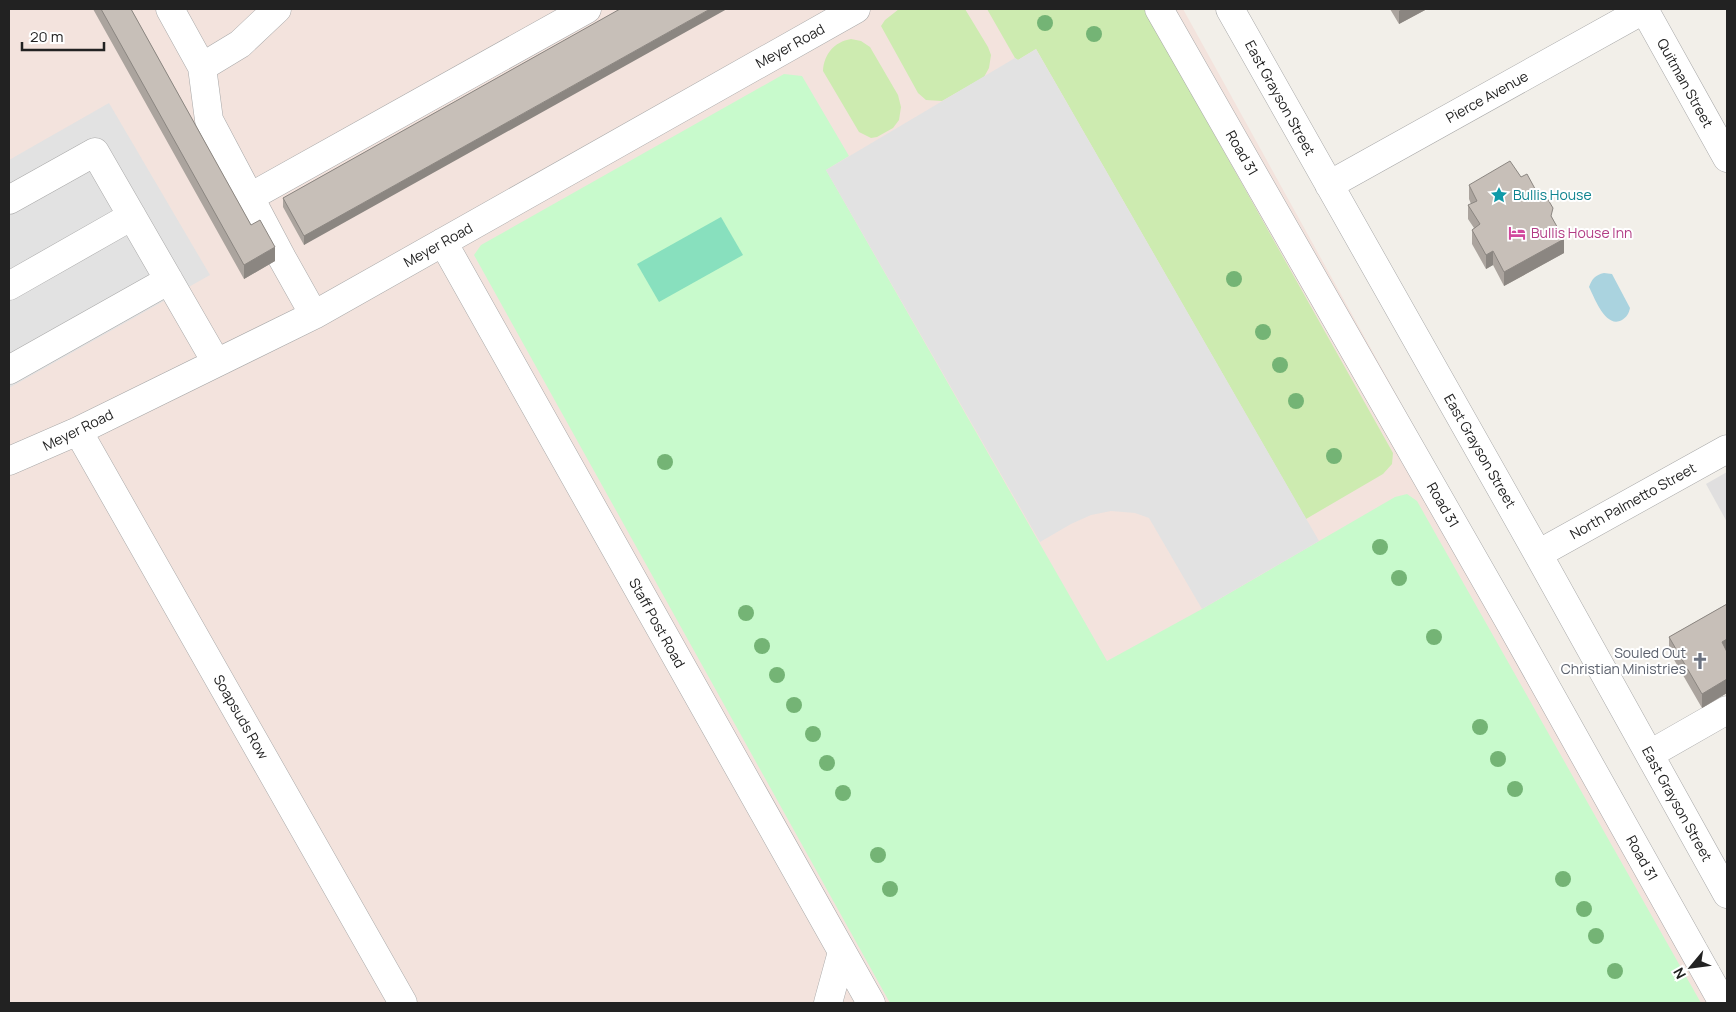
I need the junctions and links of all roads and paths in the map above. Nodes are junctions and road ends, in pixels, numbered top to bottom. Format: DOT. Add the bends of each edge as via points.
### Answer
graph roads {
  1 [pos="170,9"];
  2 [pos="278,9"];
  3 [pos="588,9"];
  4 [pos="856,9"];
  5 [pos="1159,9"];
  6 [pos="1230,9"];
  7 [pos="1644,9"];
  8 [pos="202,66"];
  9 [pos="1727,158"];
  10 [pos="1329,185"];
  11 [pos="250,197"];
  12 [pos="9,200"];
  13 [pos="132,216"];
  14 [pos="443,242"];
  15 [pos="169,280"];
  16 [pos="9,286"];
  17 [pos="314,315"];
  18 [pos="216,362"];
  19 [pos="9,370"];
  20 [pos="78,430"];
  21 [pos="1727,449"];
  22 [pos="9,461"];
  23 [pos="1538,554"];
  24 [pos="1727,710"];
  25 [pos="1650,754"];
  26 [pos="1727,894"];
  27 [pos="842,952"];
  28 [pos="403,1003"];
  29 [pos="828,1003"];
  30 [pos="871,1003"];
  31 [pos="1723,1003"];
  1 -- 8 [label="street"];
  2 -- 8 [label="street" via="240,44"];
  3 -- 11 [label="street"];
  4 -- 14 [label="street, Meyer Road"];
  5 -- 31 [label="street, Road 31"];
  6 -- 10 [label="street, East Grayson Street"];
  7 -- 9 [label="street, Quitman Street"];
  7 -- 10 [label="street, Pierce Avenue"];
  8 -- 11 [label="street" via="209,120"];
  10 -- 23 [label="street, East Grayson Street"];
  11 -- 17 [label="street"];
  12 -- 13 [label="street" via="95,152"];
  13 -- 15 [label="street"];
  13 -- 16 [label="street"];
  14 -- 17 [label="street, Meyer Road"];
  14 -- 27 [label="street, Staff Post Road"];
  15 -- 18 [label="street"];
  15 -- 19 [label="street"];
  17 -- 18 [label="street, Meyer Road"];
  18 -- 20 [label="street, Meyer Road"];
  20 -- 22 [label="street, Meyer Road"];
  20 -- 28 [label="street, Soapsuds Row"];
  21 -- 23 [label="street, North Palmetto Street"];
  23 -- 25 [label="street, East Grayson Street"];
  24 -- 25 [label="street"];
  25 -- 26 [label="street, East Grayson Street"];
  27 -- 29 [label="street"];
  27 -- 30 [label="street, Staff Post Road"];
}
